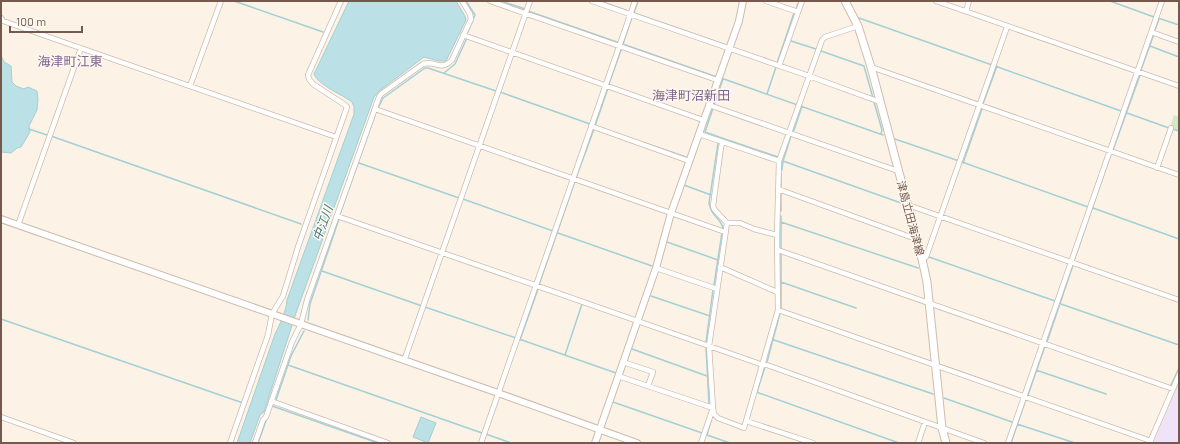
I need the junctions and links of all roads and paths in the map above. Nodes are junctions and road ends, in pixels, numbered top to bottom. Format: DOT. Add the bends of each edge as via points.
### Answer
graph roads {
  1 [pos="221,1"];
  2 [pos="341,1"];
  3 [pos="462,1"];
  4 [pos="490,1"];
  5 [pos="530,1"];
  6 [pos="592,1"];
  7 [pos="635,1"];
  8 [pos="743,1"];
  9 [pos="766,1"];
  10 [pos="802,1"];
  11 [pos="936,1"];
  12 [pos="969,1"];
  13 [pos="1162,1"];
  14 [pos="848,2"];
  15 [pos="526,11"];
  16 [pos="966,11"];
  17 [pos="798,12"];
  18 [pos="630,14"];
  19 [pos="1,18"];
  20 [pos="858,26"];
  21 [pos="1007,27"];
  22 [pos="1151,32"];
  23 [pos="464,35"];
  24 [pos="1179,42"];
  25 [pos="620,44"];
  26 [pos="81,48"];
  27 [pos="729,49"];
  28 [pos="512,53"];
  29 [pos="779,66"];
  30 [pos="871,67"];
  31 [pos="1137,71"];
  32 [pos="809,76"];
  33 [pos="718,78"];
  34 [pos="605,85"];
  35 [pos="190,86"];
  36 [pos="1179,86"];
  37 [pos="880,102"];
  38 [pos="709,105"];
  39 [pos="980,105"];
  40 [pos="375,109"];
  41 [pos="704,120"];
  42 [pos="591,126"];
  43 [pos="1171,128"];
  44 [pos="789,133"];
  45 [pos="699,134"];
  46 [pos="336,137"];
  47 [pos="723,142"];
  48 [pos="479,146"];
  49 [pos="1110,151"];
  50 [pos="689,161"];
  51 [pos="779,161"];
  52 [pos="1157,168"];
  53 [pos="898,171"];
  54 [pos="1179,175"];
  55 [pos="573,179"];
  56 [pos="778,189"];
  57 [pos="908,205"];
  58 [pos="671,213"];
  59 [pos="337,216"];
  60 [pos="941,217"];
  61 [pos="1,219"];
  62 [pos="727,223"];
  63 [pos="18,225"];
  64 [pos="725,232"];
  65 [pos="777,235"];
  66 [pos="916,238"];
  67 [pos="778,250"];
  68 [pos="442,253"];
  69 [pos="922,259"];
  70 [pos="1071,262"];
  71 [pos="720,267"];
  72 [pos="656,268"];
  73 [pos="536,286"];
  74 [pos="717,289"];
  75 [pos="778,292"];
  76 [pos="1179,300"];
  77 [pos="929,303"];
  78 [pos="778,310"];
  79 [pos="274,315"];
  80 [pos="637,321"];
  81 [pos="299,324"];
  82 [pos="1042,343"];
  83 [pos="709,346"];
  84 [pos="404,361"];
  85 [pos="623,362"];
  86 [pos="763,365"];
  87 [pos="936,365"];
  88 [pos="1179,375"];
  89 [pos="618,376"];
  90 [pos="648,386"];
  91 [pos="1173,389"];
  92 [pos="498,393"];
  93 [pos="1024,396"];
  94 [pos="271,402"];
  95 [pos="713,408"];
  96 [pos="1,417"];
  97 [pos="746,421"];
  98 [pos="925,422"];
  99 [pos="942,428"];
  100 [pos="599,430"];
  101 [pos="1150,442"];
  102 [pos="74,443"];
  103 [pos="230,443"];
  104 [pos="255,443"];
  105 [pos="388,443"];
  106 [pos="481,443"];
  107 [pos="595,443"];
  108 [pos="637,443"];
  109 [pos="700,443"];
  110 [pos="813,443"];
  111 [pos="918,443"];
  112 [pos="946,443"];
  113 [pos="984,443"];
  114 [pos="1008,443"];
  1 -- 35 [label="street"];
  2 -- 46 [label="street" via="308,74 313,84 347,107"];
  3 -- 23 [label="street" via="471,19"];
  4 -- 15 [label="street"];
  5 -- 15 [label="street"];
  6 -- 18 [label="street"];
  7 -- 18 [label="street"];
  8 -- 27 [label="street"];
  9 -- 17 [label="street"];
  10 -- 17 [label="street"];
  11 -- 16 [label="street"];
  12 -- 16 [label="street"];
  13 -- 22 [label="street"];
  14 -- 20 [label="main road, 津島立田海津線"];
  15 -- 25 [label="street"];
  15 -- 28 [label="street"];
  16 -- 21 [label="street"];
  17 -- 29 [label="street"];
  18 -- 25 [label="street"];
  18 -- 27 [label="street"];
  19 -- 26 [label="street" via="3,21"];
  20 -- 30 [label="main road, 津島立田海津線"];
  20 -- 32 [label="street" via="822,40"];
  21 -- 31 [label="street"];
  21 -- 39 [label="street"];
  22 -- 24 [label="street"];
  22 -- 31 [label="street"];
  23 -- 28 [label="street"];
  23 -- 40 [label="street" via="447,65 440,66 429,62 423,64 381,94"];
  25 -- 33 [label="street"];
  25 -- 34 [label="street"];
  26 -- 35 [label="street"];
  26 -- 63 [label="street"];
  27 -- 29 [label="street"];
  27 -- 33 [label="street"];
  28 -- 34 [label="street"];
  28 -- 48 [label="street"];
  29 -- 32 [label="street"];
  30 -- 37 [label="main road, 津島立田海津線"];
  30 -- 39 [label="street"];
  31 -- 36 [label="street"];
  31 -- 49 [label="street"];
  32 -- 37 [label="street"];
  32 -- 44 [label="street"];
  33 -- 38 [label="street"];
  34 -- 41 [label="street"];
  34 -- 42 [label="street"];
  35 -- 46 [label="street"];
  37 -- 53 [label="main road, 津島立田海津線"];
  38 -- 41 [label="street"];
  38 -- 44 [label="street"];
  39 -- 49 [label="street"];
  39 -- 60 [label="street"];
  40 -- 48 [label="street"];
  40 -- 59 [label="street"];
  41 -- 45 [label="street"];
  42 -- 50 [label="street"];
  42 -- 55 [label="street"];
  43 -- 52 [label="street"];
  44 -- 51 [label="street"];
  44 -- 53 [label="street"];
  45 -- 47 [label="street"];
  45 -- 50 [label="street"];
  46 -- 79 [label="street" via="283,296"];
  47 -- 51 [label="street"];
  47 -- 62 [label="street" via="713,206"];
  48 -- 55 [label="street"];
  48 -- 68 [label="street"];
  49 -- 52 [label="street"];
  49 -- 70 [label="street"];
  50 -- 58 [label="street"];
  51 -- 56 [label="street"];
  52 -- 54 [label="street"];
  53 -- 57 [label="main road, 津島立田海津線"];
  55 -- 58 [label="street"];
  55 -- 73 [label="street"];
  56 -- 65 [label="street"];
  56 -- 66 [label="street"];
  57 -- 60 [label="street"];
  57 -- 66 [label="main road, 津島立田海津線"];
  58 -- 64 [label="street"];
  58 -- 72 [label="street"];
  59 -- 68 [label="street"];
  59 -- 81 [label="street"];
  60 -- 69 [label="street" via="926,257"];
  60 -- 70 [label="street"];
  61 -- 63 [label="street"];
  62 -- 64 [label="street"];
  62 -- 65 [label="street" via="740,223"];
  63 -- 79 [label="street"];
  64 -- 71 [label="street"];
  65 -- 67 [label="street"];
  66 -- 69 [label="main road, 津島立田海津線"];
  67 -- 75 [label="street"];
  67 -- 77 [label="street"];
  68 -- 73 [label="street"];
  68 -- 84 [label="street"];
  69 -- 77 [label="main road, 津島立田海津線"];
  70 -- 76 [label="street"];
  70 -- 82 [label="street"];
  71 -- 74 [label="street"];
  71 -- 75 [label="street"];
  72 -- 74 [label="street"];
  72 -- 80 [label="street"];
  73 -- 80 [label="street"];
  73 -- 92 [label="street"];
  74 -- 83 [label="street"];
  75 -- 78 [label="street"];
  77 -- 82 [label="street"];
  77 -- 87 [label="main road, 津島立田海津線"];
  78 -- 86 [label="street"];
  78 -- 87 [label="street"];
  79 -- 81 [label="street"];
  79 -- 103 [label="street"];
  80 -- 83 [label="street"];
  80 -- 85 [label="street"];
  81 -- 84 [label="street"];
  81 -- 94 [label="street"];
  82 -- 91 [label="street"];
  82 -- 93 [label="street"];
  83 -- 86 [label="street"];
  83 -- 95 [label="street"];
  84 -- 92 [label="street"];
  85 -- 89 [label="street"];
  85 -- 90 [label="street" via="653,372"];
  86 -- 97 [label="street"];
  86 -- 98 [label="street"];
  87 -- 93 [label="street"];
  87 -- 99 [label="main road, 津島立田海津線"];
  88 -- 91 [label="street"];
  89 -- 90 [label="street"];
  89 -- 100 [label="street"];
  90 -- 95 [label="street"];
  91 -- 101 [label="street"];
  92 -- 100 [label="street"];
  92 -- 106 [label="street"];
  93 -- 101 [label="street"];
  93 -- 114 [label="street"];
  94 -- 104 [label="street"];
  94 -- 105 [label="street"];
  95 -- 97 [label="street" via="718,418 744,428"];
  95 -- 109 [label="street"];
  96 -- 102 [label="street"];
  97 -- 110 [label="street"];
  98 -- 99 [label="street"];
  98 -- 111 [label="street"];
  99 -- 112 [label="main road, 津島立田海津線"];
  99 -- 113 [label="street"];
  100 -- 107 [label="street"];
  100 -- 108 [label="street"];
}
